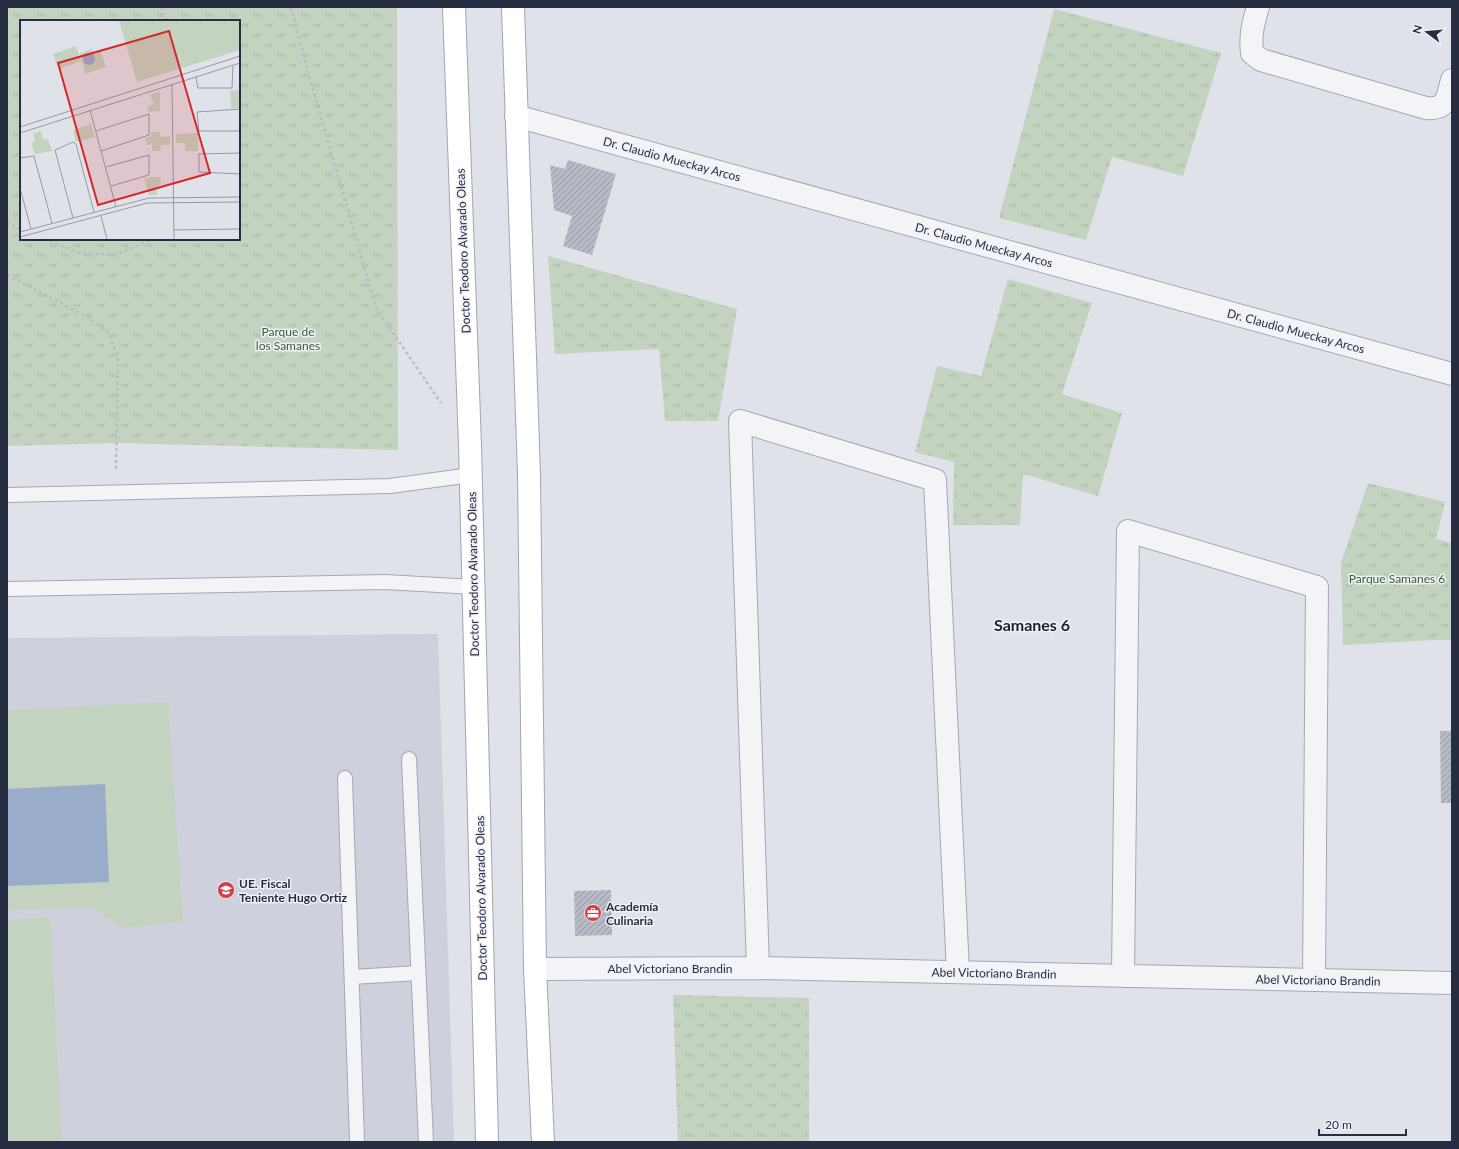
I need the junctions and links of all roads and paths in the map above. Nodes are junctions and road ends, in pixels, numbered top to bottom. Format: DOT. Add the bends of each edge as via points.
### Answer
graph roads {
  1 [pos="161,7"];
  2 [pos="291,7"];
  3 [pos="454,7"];
  4 [pos="513,7"];
  5 [pos="1258,7"];
  6 [pos="166,20"];
  7 [pos="1452,80"];
  8 [pos="516,116"];
  9 [pos="7,222"];
  10 [pos="20,229"];
  11 [pos="47,240"];
  12 [pos="151,240"];
  13 [pos="7,275"];
  14 [pos="1452,374"];
  15 [pos="443,406"];
  16 [pos="471,475"];
  17 [pos="115,492"];
  18 [pos="7,495"];
  19 [pos="474,587"];
  20 [pos="7,589"];
  21 [pos="408,758"];
  22 [pos="346,778"];
  23 [pos="758,968"];
  24 [pos="535,969"];
  25 [pos="958,972"];
  26 [pos="418,973"];
  27 [pos="1123,976"];
  28 [pos="352,977"];
  29 [pos="1314,980"];
  30 [pos="1452,983"];
  31 [pos="357,1142"];
  32 [pos="426,1142"];
  33 [pos="487,1142"];
  34 [pos="543,1142"];
  1 -- 6 [label="path"];
  2 -- 15 [label="path" via="376,308"];
  3 -- 16 [label="main road, Doctor Teodoro Alvarado Oleas"];
  4 -- 8 [label="main road"];
  5 -- 7 [label="street" via="1251,41 1252,53 1261,60 1426,108 1436,109 1442,105"];
  8 -- 14 [label="street, Dr. Claudio Mueckay Arcos"];
  8 -- 24 [label="main road" via="529,474"];
  9 -- 10 [label="path"];
  11 -- 12 [label="path" via="83,254 117,254"];
  13 -- 17 [label="path" via="89,318 108,332 118,357"];
  16 -- 17 [label="lane" via="390,486"];
  16 -- 19 [label="main road, Doctor Teodoro Alvarado Oleas"];
  17 -- 18 [label="lane"];
  19 -- 20 [label="lane" via="385,582"];
  19 -- 33 [label="main road, Doctor Teodoro Alvarado Oleas"];
  21 -- 26 [label="lane"];
  22 -- 28 [label="lane"];
  23 -- 24 [label="street, Abel Victoriano Brandin"];
  23 -- 25 [label="street, Abel Victoriano Brandin"];
  23 -- 25 [label="street" via="740,421 935,480"];
  24 -- 34 [label="main road"];
  25 -- 27 [label="street, Abel Victoriano Brandin"];
  26 -- 28 [label="lane"];
  26 -- 32 [label="lane"];
  27 -- 29 [label="street, Abel Victoriano Brandin"];
  27 -- 29 [label="street" via="1128,531 1317,587"];
  28 -- 31 [label="lane"];
  29 -- 30 [label="street, Abel Victoriano Brandin"];
}
